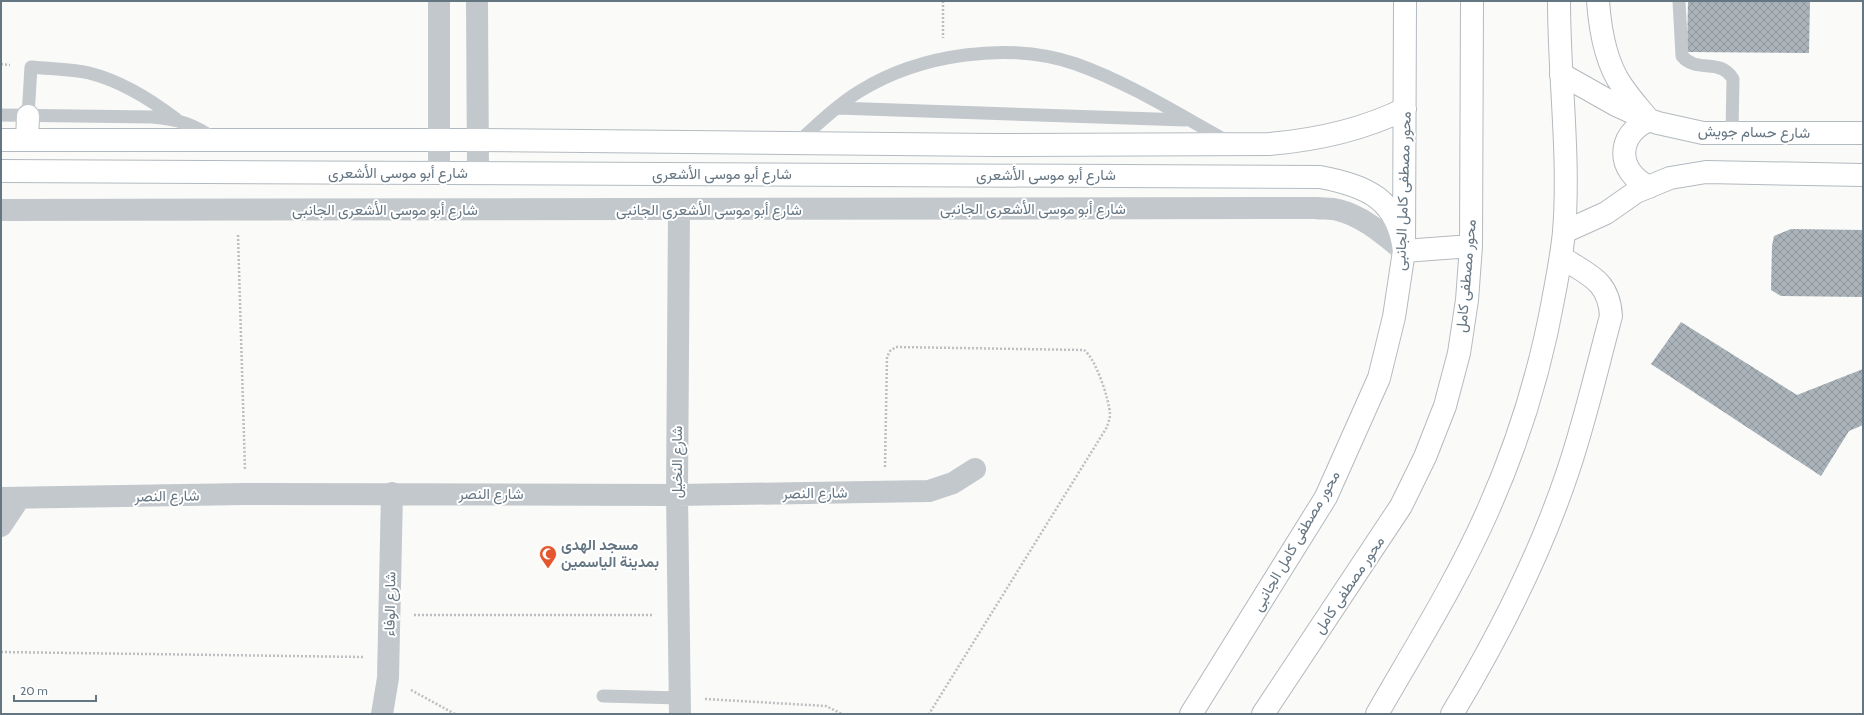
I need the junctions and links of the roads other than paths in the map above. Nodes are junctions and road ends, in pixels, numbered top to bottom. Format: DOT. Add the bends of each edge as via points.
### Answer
graph roads {
  1 [pos="439,1"];
  2 [pos="477,1"];
  3 [pos="1405,1"];
  4 [pos="1472,1"];
  5 [pos="1598,1"];
  6 [pos="1679,1"];
  7 [pos="1559,2"];
  8 [pos="1561,74"];
  9 [pos="837,108"];
  10 [pos="1405,109"];
  11 [pos="1,115"];
  12 [pos="28,116"];
  13 [pos="176,119"];
  14 [pos="1189,120"];
  15 [pos="1649,120"];
  16 [pos="1863,133"];
  17 [pos="1732,134"];
  18 [pos="1,140"];
  19 [pos="27,140"];
  20 [pos="478,140"];
  21 [pos="218,141"];
  22 [pos="439,141"];
  23 [pos="797,143"];
  24 [pos="1232,144"];
  25 [pos="1,171"];
  26 [pos="439,173"];
  27 [pos="478,173"];
  28 [pos="1863,175"];
  29 [pos="1649,186"];
  30 [pos="1,210"];
  31 [pos="679,210"];
  32 [pos="1564,232"];
  33 [pos="1471,246"];
  34 [pos="1404,251"];
  35 [pos="1561,257"];
  36 [pos="975,468"];
  37 [pos="392,493"];
  38 [pos="677,495"];
  39 [pos="10,498"];
  40 [pos="1,526"];
  41 [pos="603,696"];
  42 [pos="680,706"];
  43 [pos="382,714"];
  44 [pos="1191,714"];
  45 [pos="1263,714"];
  46 [pos="1377,714"];
  47 [pos="1452,714"];
  1 -- 22 [label="street"];
  2 -- 20 [label="street"];
  3 -- 10 [label="street, محور مصطفى كامل الجانبى"];
  4 -- 33 [label="street, محور مصطفى كامل"];
  5 -- 15 [label="street" via="1599,21 1610,62 1621,85"];
  6 -- 17 [label="lane" via="1682,56 1691,64 1722,68 1733,79"];
  7 -- 8 [label="street"];
  8 -- 15 [label="street, شارع حسام جويش"];
  8 -- 32 [label="street" via="1566,177"];
  9 -- 14 [label="lane"];
  9 -- 14 [label="lane" via="860,91 899,71 943,58 994,53 1031,54 1075,64 1116,81"];
  9 -- 23 [label="lane"];
  10 -- 24 [label="street, شارع أبو موسى الأشعرى" via="1364,126 1307,141"];
  10 -- 34 [label="street, محور مصطفى كامل الجانبى"];
  11 -- 12 [label="lane"];
  12 -- 13 [label="lane"];
  12 -- 13 [label="lane" via="31,67 89,73 148,98"];
  12 -- 19 [label="street"];
  13 -- 21 [label="lane" via="198,128"];
  14 -- 24 [label="lane"];
  15 -- 17 [label="street, شارع حسام جويش" via="1703,133"];
  15 -- 29 [label="street" via="1632,130 1624,148 1627,168 1640,182"];
  16 -- 17 [label="street, شارع حسام جويش"];
  18 -- 19 [label="street, شارع أبو موسى الأشعرى"];
  19 -- 21 [label="street, شارع أبو موسى الأشعرى"];
  20 -- 22 [label="street, شارع أبو موسى الأشعرى"];
  20 -- 23 [label="street, شارع أبو موسى الأشعرى"];
  20 -- 27 [label="street"];
  21 -- 22 [label="street, شارع أبو موسى الأشعرى"];
  22 -- 26 [label="street"];
  23 -- 24 [label="street, شارع أبو موسى الأشعرى"];
  25 -- 26 [label="street, شارع أبو موسى الأشعرى"];
  26 -- 27 [label="street, شارع أبو موسى الأشعرى"];
  27 -- 34 [label="street, شارع أبو موسى الأشعرى" via="1320,177 1343,181 1366,191 1385,204 1398,223"];
  28 -- 29 [label="street" via="1706,172 1670,178"];
  29 -- 32 [label="street" via="1606,213"];
  30 -- 31 [label="street, شارع أبو موسى الأشعرى الجانبى"];
  31 -- 34 [label="street, شارع أبو موسى الأشعرى الجانبى" via="1316,208 1351,214"];
  31 -- 38 [label="street, شارع النخيل"];
  32 -- 35 [label="street"];
  33 -- 34 [label="street"];
  33 -- 45 [label="street, محور مصطفى كامل" via="1468,300 1459,353 1445,406 1425,457 1402,506"];
  34 -- 44 [label="street, محور مصطفى كامل الجانبى" via="1394,317 1379,378 1326,497"];
  35 -- 46 [label="street" via="1537,374 1512,452 1489,509 1459,570"];
  35 -- 47 [label="street" via="1600,284 1607,293 1611,316 1568,471 1545,532 1517,600 1483,664"];
  36 -- 38 [label="street, شارع النصر" via="953,483 929,491"];
  37 -- 38 [label="street, شارع النصر"];
  37 -- 39 [label="street, شارع النصر"];
  37 -- 43 [label="street, شارع الوفاء" via="388,667"];
  38 -- 42 [label="street, شارع النخيل"];
  39 -- 40 [label="street"];
  41 -- 42 [label="lane"];
}
